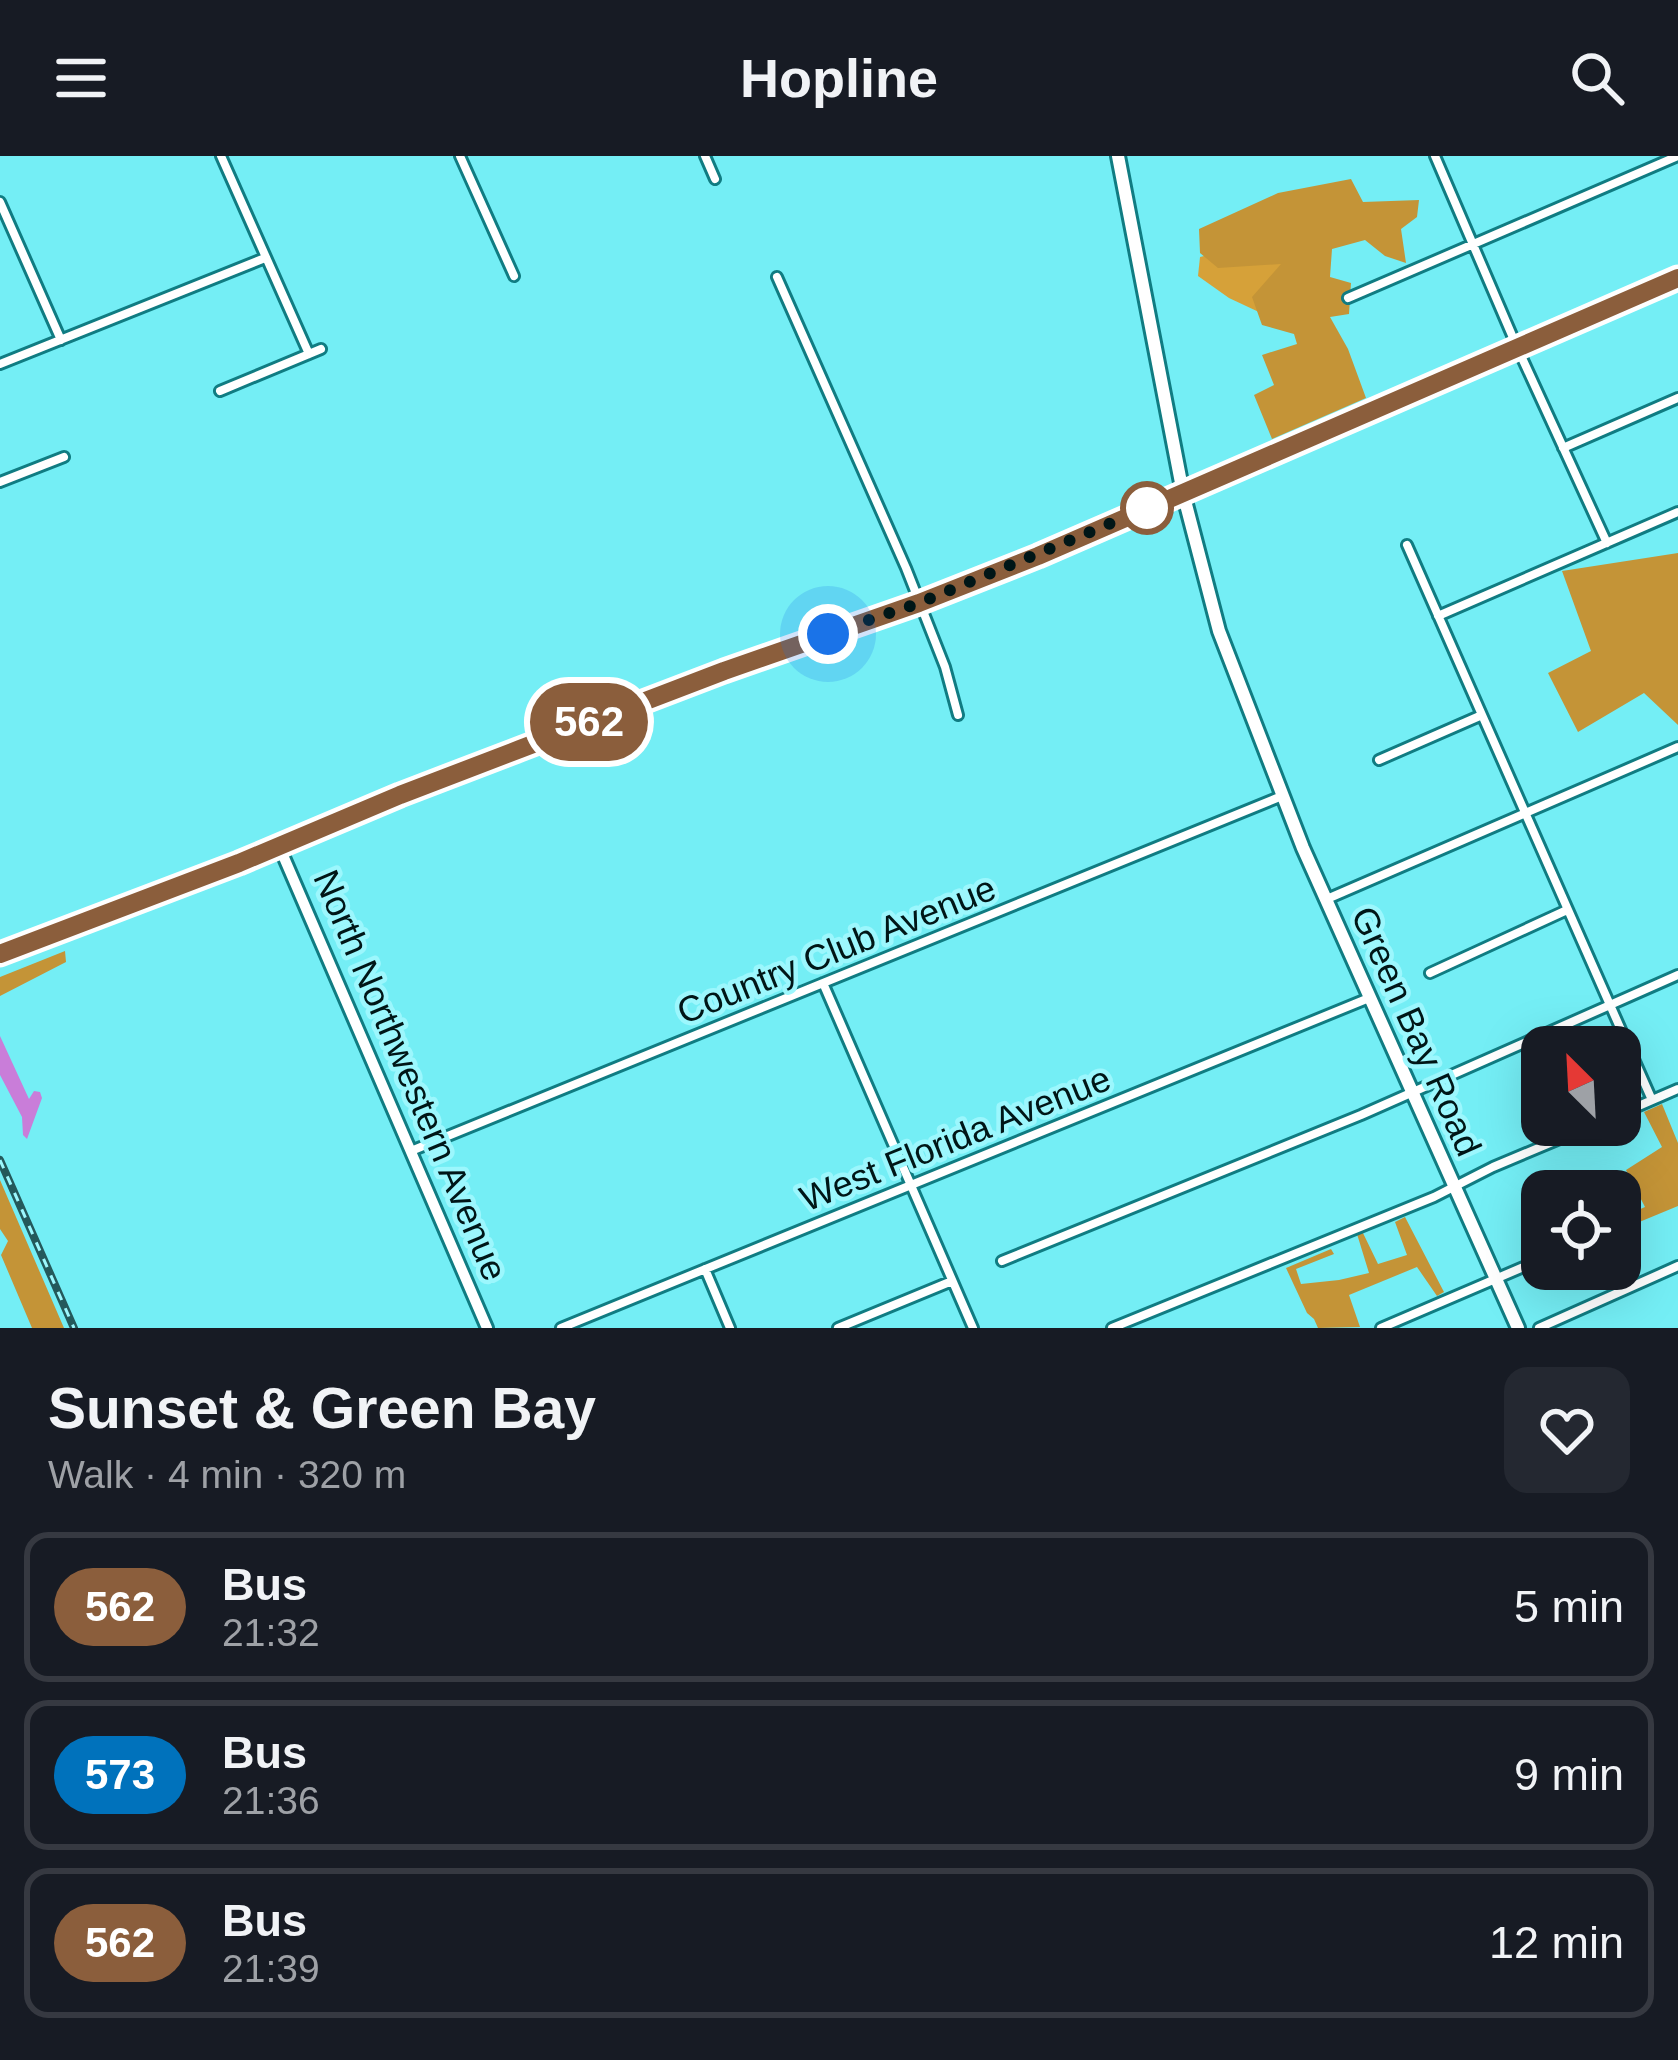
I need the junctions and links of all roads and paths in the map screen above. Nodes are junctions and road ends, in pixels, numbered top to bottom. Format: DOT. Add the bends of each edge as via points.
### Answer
graph roads {
  1 [pos="221,156"];
  2 [pos="460,156"];
  3 [pos="705,156"];
  4 [pos="1118,156"];
  5 [pos="1435,156"];
  6 [pos="1678,156"];
  7 [pos="715,179"];
  8 [pos="0,202"];
  9 [pos="16,238"];
  10 [pos="0,245"];
  11 [pos="1474,245"];
  12 [pos="265,258"];
  13 [pos="514,276"];
  14 [pos="777,277"];
  15 [pos="1678,278"];
  16 [pos="1348,298"];
  17 [pos="61,340"];
  18 [pos="1517,347"];
  19 [pos="321,349"];
  20 [pos="309,354"];
  21 [pos="0,364"];
  22 [pos="220,391"];
  23 [pos="1678,398"];
  24 [pos="1563,448"];
  25 [pos="64,457"];
  26 [pos="0,482"];
  27 [pos="1183,493"];
  28 [pos="1678,512"];
  29 [pos="1607,543"];
  30 [pos="1407,545"];
  31 [pos="919,603"];
  32 [pos="1438,616"];
  33 [pos="958,715"];
  34 [pos="1482,715"];
  35 [pos="1678,747"];
  36 [pos="1379,760"];
  37 [pos="1282,796"];
  38 [pos="1525,813"];
  39 [pos="279,846"];
  40 [pos="1325,899"];
  41 [pos="1568,910"];
  42 [pos="0,954"];
  43 [pos="1430,973"];
  44 [pos="1678,975"];
  45 [pos="823,983"];
  46 [pos="1369,998"];
  47 [pos="1609,1006"];
  48 [pos="1678,1089"];
  49 [pos="1411,1094"];
  50 [pos="1652,1100"];
  51 [pos="1641,1105"];
  52 [pos="1543,1146"];
  53 [pos="411,1151"];
  54 [pos="911,1186"];
  55 [pos="1453,1188"];
  56 [pos="1002,1261"];
  57 [pos="1678,1266"];
  58 [pos="1521,1268"];
  59 [pos="705,1269"];
  60 [pos="1495,1280"];
  61 [pos="952,1281"];
  62 [pos="487,1328"];
  63 [pos="561,1328"];
  64 [pos="730,1328"];
  65 [pos="838,1328"];
  66 [pos="973,1328"];
  67 [pos="1112,1328"];
  68 [pos="1382,1328"];
  69 [pos="1518,1328"];
  70 [pos="1540,1328"];
  1 -- 12 [label="street"];
  2 -- 13 [label="street"];
  3 -- 7 [label="street"];
  4 -- 27 [label="main road, Green Bay Road"];
  5 -- 11 [label="street"];
  6 -- 11 [label="street"];
  8 -- 9 [label="street"];
  9 -- 10 [label="street"];
  9 -- 17 [label="street"];
  11 -- 16 [label="street"];
  11 -- 18 [label="street"];
  12 -- 17 [label="street"];
  12 -- 20 [label="street"];
  14 -- 31 [label="street"];
  15 -- 18 [label="street"];
  17 -- 21 [label="street"];
  18 -- 24 [label="street"];
  18 -- 27 [label="street"];
  19 -- 20 [label="street"];
  20 -- 22 [label="street"];
  23 -- 24 [label="street"];
  24 -- 29 [label="street"];
  25 -- 26 [label="street"];
  27 -- 31 [label="street"];
  27 -- 37 [label="main road, Green Bay Road" via="1219,631"];
  28 -- 29 [label="street"];
  29 -- 32 [label="street"];
  30 -- 32 [label="street"];
  31 -- 33 [label="street"];
  31 -- 39 [label="street"];
  32 -- 34 [label="street"];
  34 -- 36 [label="street"];
  34 -- 38 [label="street"];
  35 -- 38 [label="street"];
  37 -- 40 [label="main road, Green Bay Road"];
  37 -- 45 [label="street, Country Club Avenue"];
  38 -- 40 [label="street"];
  38 -- 41 [label="street"];
  39 -- 42 [label="street"];
  39 -- 53 [label="street, North Northwestern Avenue"];
  40 -- 46 [label="main road, Green Bay Road"];
  41 -- 43 [label="street"];
  41 -- 47 [label="street"];
  44 -- 47 [label="street"];
  45 -- 53 [label="street, Country Club Avenue"];
  45 -- 54 [label="street"];
  46 -- 49 [label="main road, Green Bay Road"];
  46 -- 54 [label="street, West Florida Avenue"];
  47 -- 49 [label="street"];
  47 -- 50 [label="street"];
  48 -- 50 [label="street"];
  49 -- 55 [label="main road, Green Bay Road"];
  49 -- 56 [label="street"];
  50 -- 51 [label="street"];
  52 -- 55 [label="street"];
  53 -- 62 [label="street, North Northwestern Avenue"];
  54 -- 59 [label="street, West Florida Avenue"];
  54 -- 61 [label="street"];
  55 -- 60 [label="main road, Green Bay Road"];
  55 -- 67 [label="street"];
  57 -- 70 [label="street"];
  58 -- 60 [label="street"];
  59 -- 63 [label="street, West Florida Avenue"];
  59 -- 64 [label="street"];
  60 -- 68 [label="street"];
  60 -- 69 [label="main road, Green Bay Road"];
  61 -- 65 [label="street"];
  61 -- 66 [label="street"];
}
